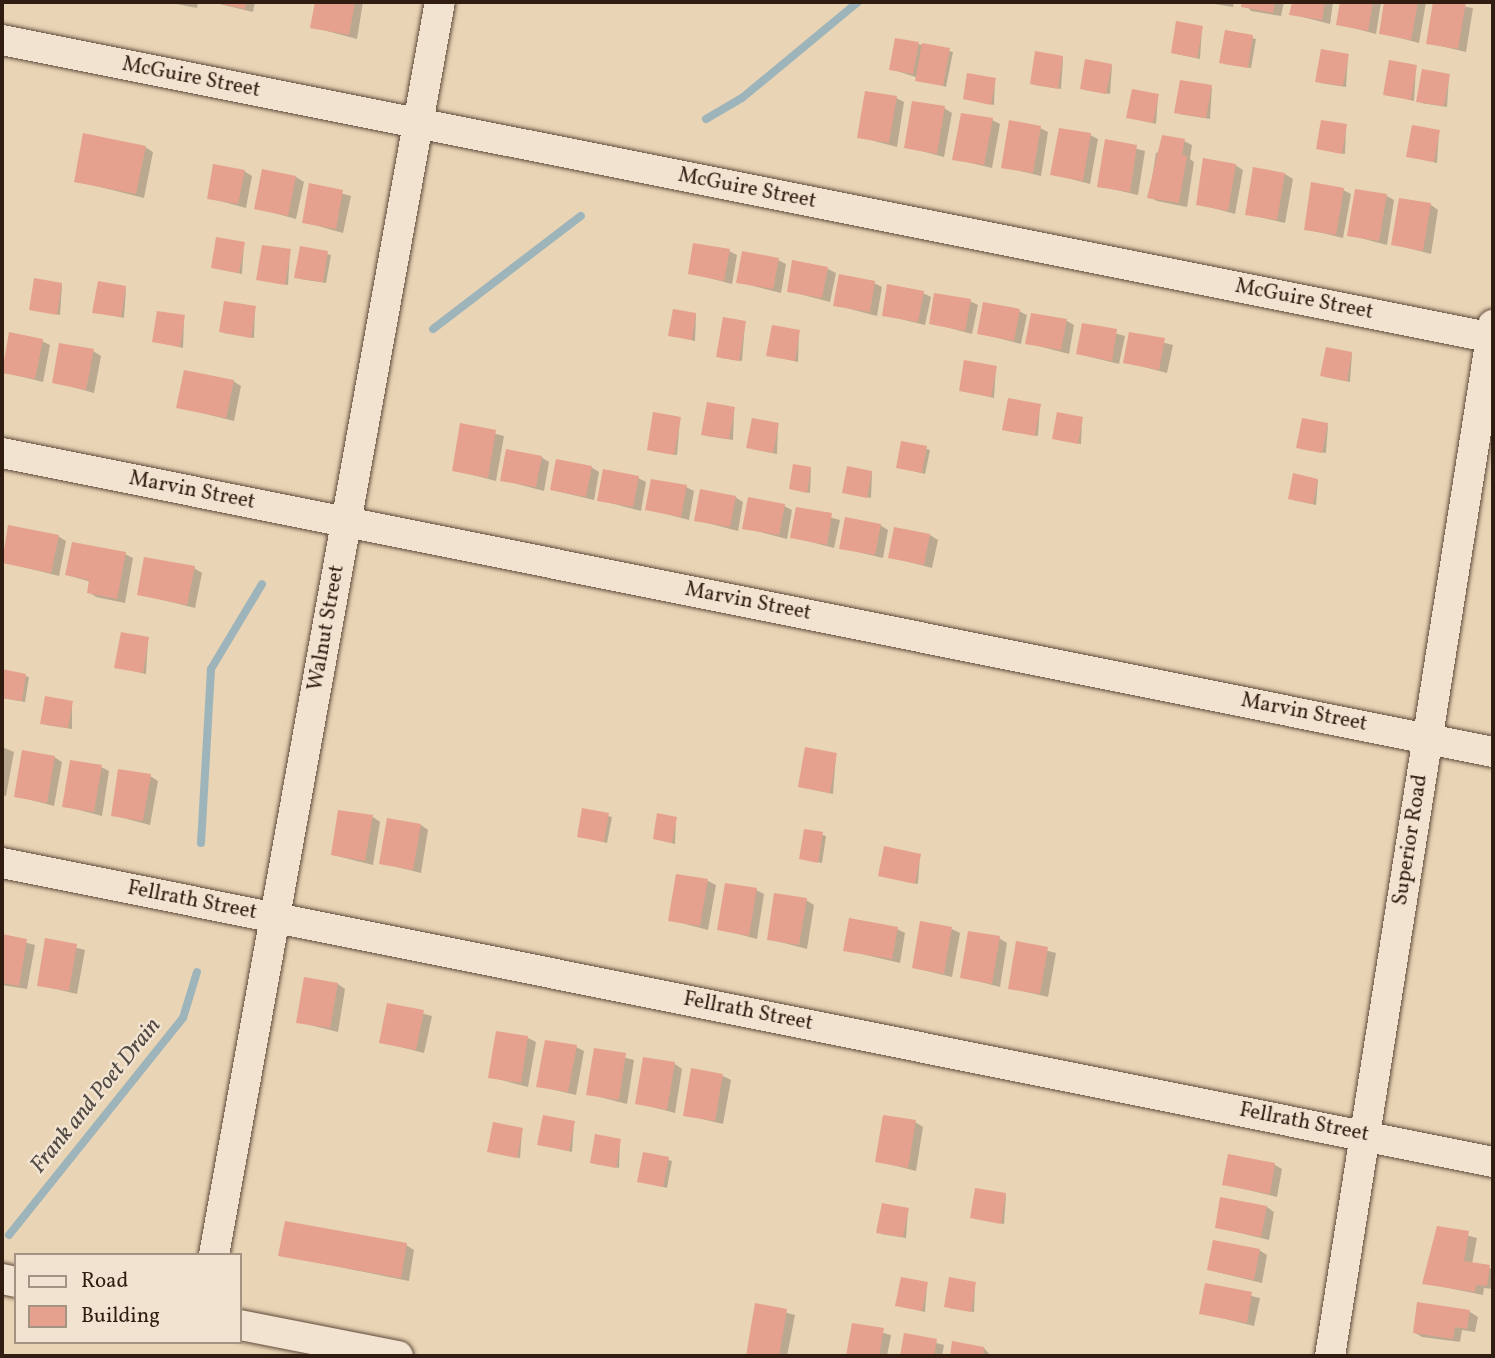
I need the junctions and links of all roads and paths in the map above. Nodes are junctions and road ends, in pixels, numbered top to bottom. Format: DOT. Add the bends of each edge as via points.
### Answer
graph roads {
  1 [pos="440,2"];
  2 [pos="2,40"];
  3 [pos="418,123"];
  4 [pos="1493,333"];
  5 [pos="2,453"];
  6 [pos="346,522"];
  7 [pos="1427,738"];
  8 [pos="1493,751"];
  9 [pos="2,863"];
  10 [pos="276,917"];
  11 [pos="1365,1135"];
  12 [pos="1493,1162"];
  13 [pos="214,1253"];
  14 [pos="242,1325"];
  15 [pos="398,1356"];
  16 [pos="1330,1356"];
  1 -- 3 [label="street, Walnut Street"];
  2 -- 3 [label="street, McGuire Street"];
  3 -- 4 [label="street, McGuire Street"];
  3 -- 6 [label="street, Walnut Street"];
  4 -- 7 [label="street, Superior Road"];
  5 -- 6 [label="street, Marvin Street"];
  6 -- 7 [label="street, Marvin Street"];
  6 -- 10 [label="street, Walnut Street"];
  7 -- 8 [label="street, Marvin Street"];
  7 -- 11 [label="street, Superior Road"];
  9 -- 10 [label="street, Fellrath Street"];
  10 -- 11 [label="street, Fellrath Street"];
  10 -- 13 [label="street, Walnut Street"];
  11 -- 12 [label="street, Fellrath Street"];
  11 -- 16 [label="street, Superior Road"];
  14 -- 15 [label="street"];
}
